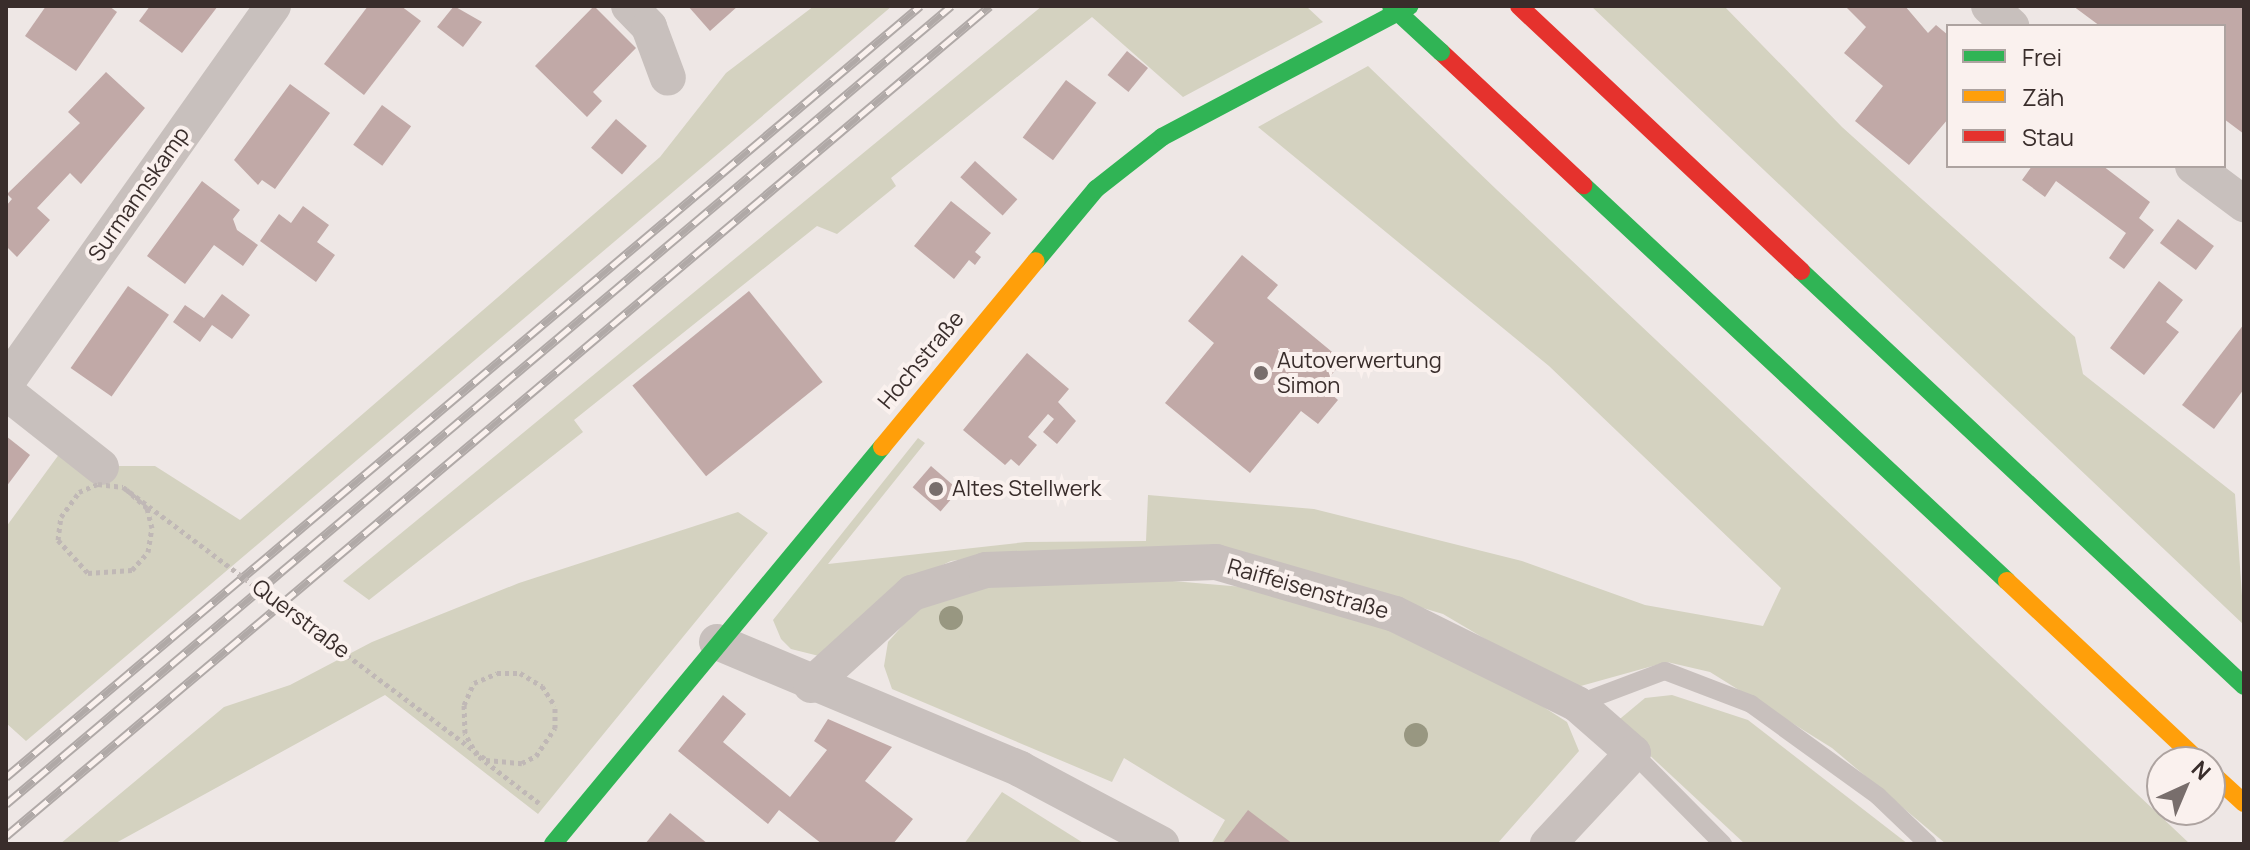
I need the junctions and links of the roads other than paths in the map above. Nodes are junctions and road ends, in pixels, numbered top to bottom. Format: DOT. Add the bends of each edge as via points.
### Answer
graph roads {
  1 [pos="273,6"];
  2 [pos="629,6"];
  3 [pos="1391,6"];
  4 [pos="1409,6"];
  5 [pos="1989,6"];
  6 [pos="1520,7"];
  7 [pos="2009,24"];
  8 [pos="668,78"];
  9 [pos="2196,168"];
  10 [pos="2244,204"];
  11 [pos="6,383"];
  12 [pos="6,392"];
  13 [pos="101,467"];
  14 [pos="717,642"];
  15 [pos="811,685"];
  16 [pos="2244,686"];
  17 [pos="1577,704"];
  18 [pos="2183,746"];
  19 [pos="1633,753"];
  20 [pos="2226,787"];
  21 [pos="2244,803"];
  22 [pos="553,844"];
  23 [pos="1161,844"];
  24 [pos="1548,844"];
  25 [pos="1723,844"];
  26 [pos="1928,844"];
  1 -- 11 [label="street, Surmannskamp"];
  2 -- 8 [label="street" via="649,27"];
  3 -- 18 [label="main road, bridge"];
  4 -- 14 [label="main road, Hochstraße" via="1162,137 1096,189"];
  5 -- 7 [label="street"];
  6 -- 16 [label="main road"];
  9 -- 10 [label="street"];
  12 -- 13 [label="street"];
  14 -- 15 [label="street"];
  14 -- 22 [label="main road, Hochstraße"];
  15 -- 17 [label="street, Raiffeisenstraße" via="912,593 986,570 1216,562 1395,614"];
  15 -- 23 [label="street" via="1020,769"];
  17 -- 19 [label="street, Raiffeisenstraße"];
  17 -- 26 [label="lane" via="1665,671 1751,704 1878,796"];
  19 -- 24 [label="street"];
  19 -- 25 [label="lane"];
  20 -- 21 [label="main road"];
}
